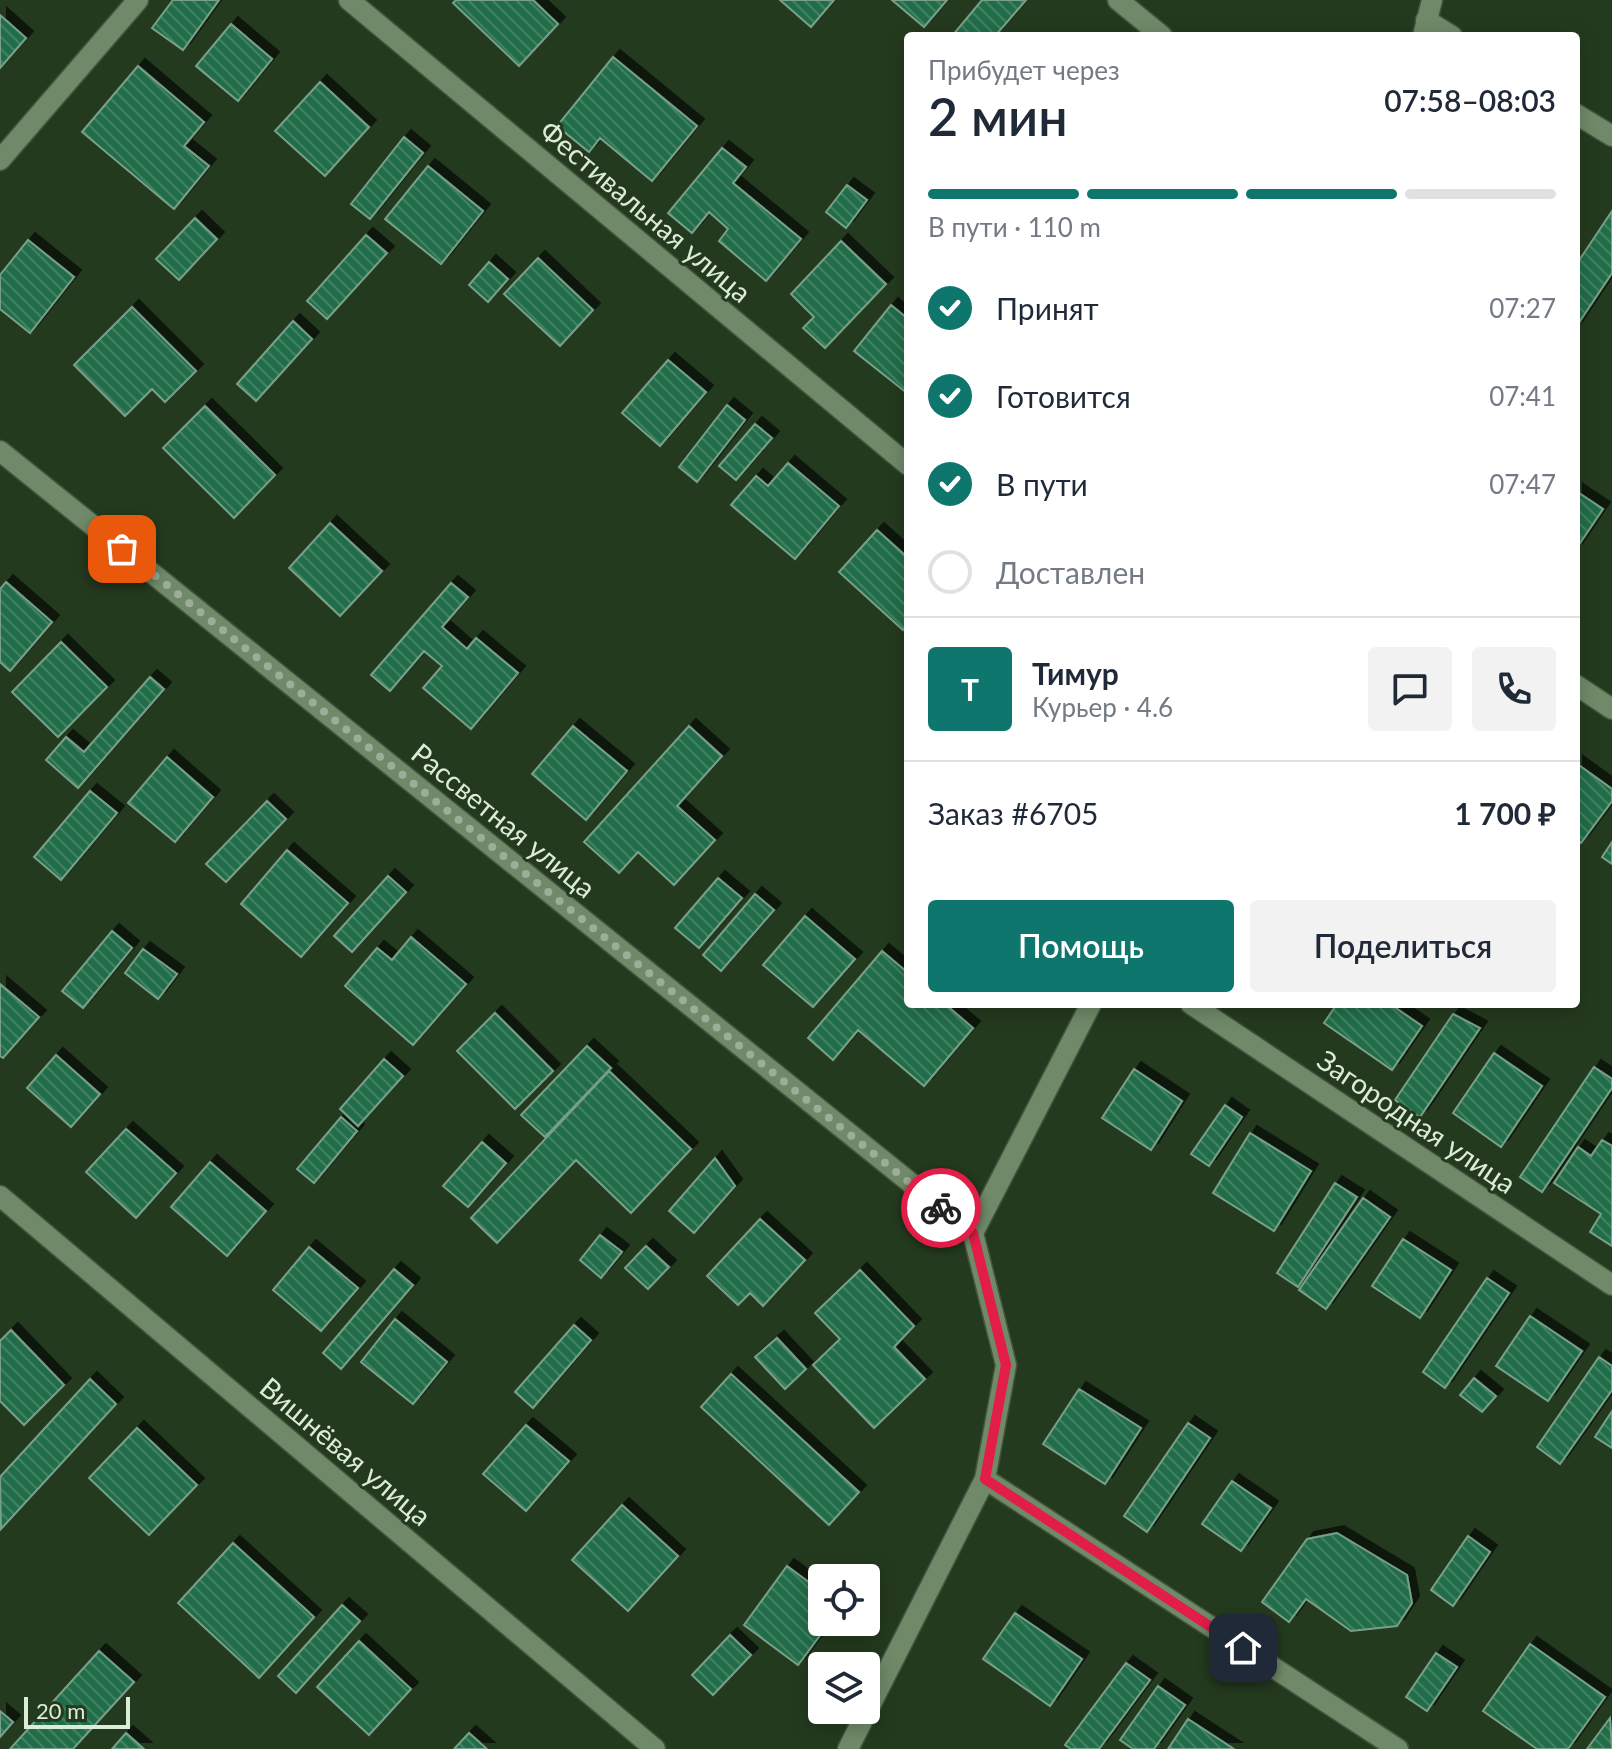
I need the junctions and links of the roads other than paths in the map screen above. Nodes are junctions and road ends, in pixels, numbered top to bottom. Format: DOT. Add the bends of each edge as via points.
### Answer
graph roads {
  1 [pos="138,0"];
  2 [pos="349,0"];
  3 [pos="1118,0"];
  4 [pos="1432,0"];
  5 [pos="1425,28"];
  6 [pos="1157,32"];
  7 [pos="1580,116"];
  8 [pos="1612,136"];
  9 [pos="0,160"];
  10 [pos="0,451"];
  11 [pos="904,462"];
  12 [pos="1580,688"];
  13 [pos="1612,709"];
  14 [pos="1089,1008"];
  15 [pos="1197,1008"];
  16 [pos="0,1196"];
  17 [pos="973,1233"];
  18 [pos="1612,1285"];
  19 [pos="985,1479"];
  20 [pos="655,1749"];
  21 [pos="848,1749"];
  22 [pos="1398,1749"];
  1 -- 9 [label="street"];
  2 -- 11 [label="street, Фестивальная улица"];
  3 -- 6 [label="street"];
  4 -- 5 [label="street"];
  7 -- 8 [label="street"];
  10 -- 17 [label="street, Рассветная улица"];
  12 -- 13 [label="street"];
  14 -- 17 [label="street"];
  15 -- 18 [label="street, Загородная улица"];
  16 -- 20 [label="street, Вишнёвая улица"];
  17 -- 19 [label="street" via="1006,1365"];
  19 -- 21 [label="street"];
  19 -- 22 [label="street"];
}
